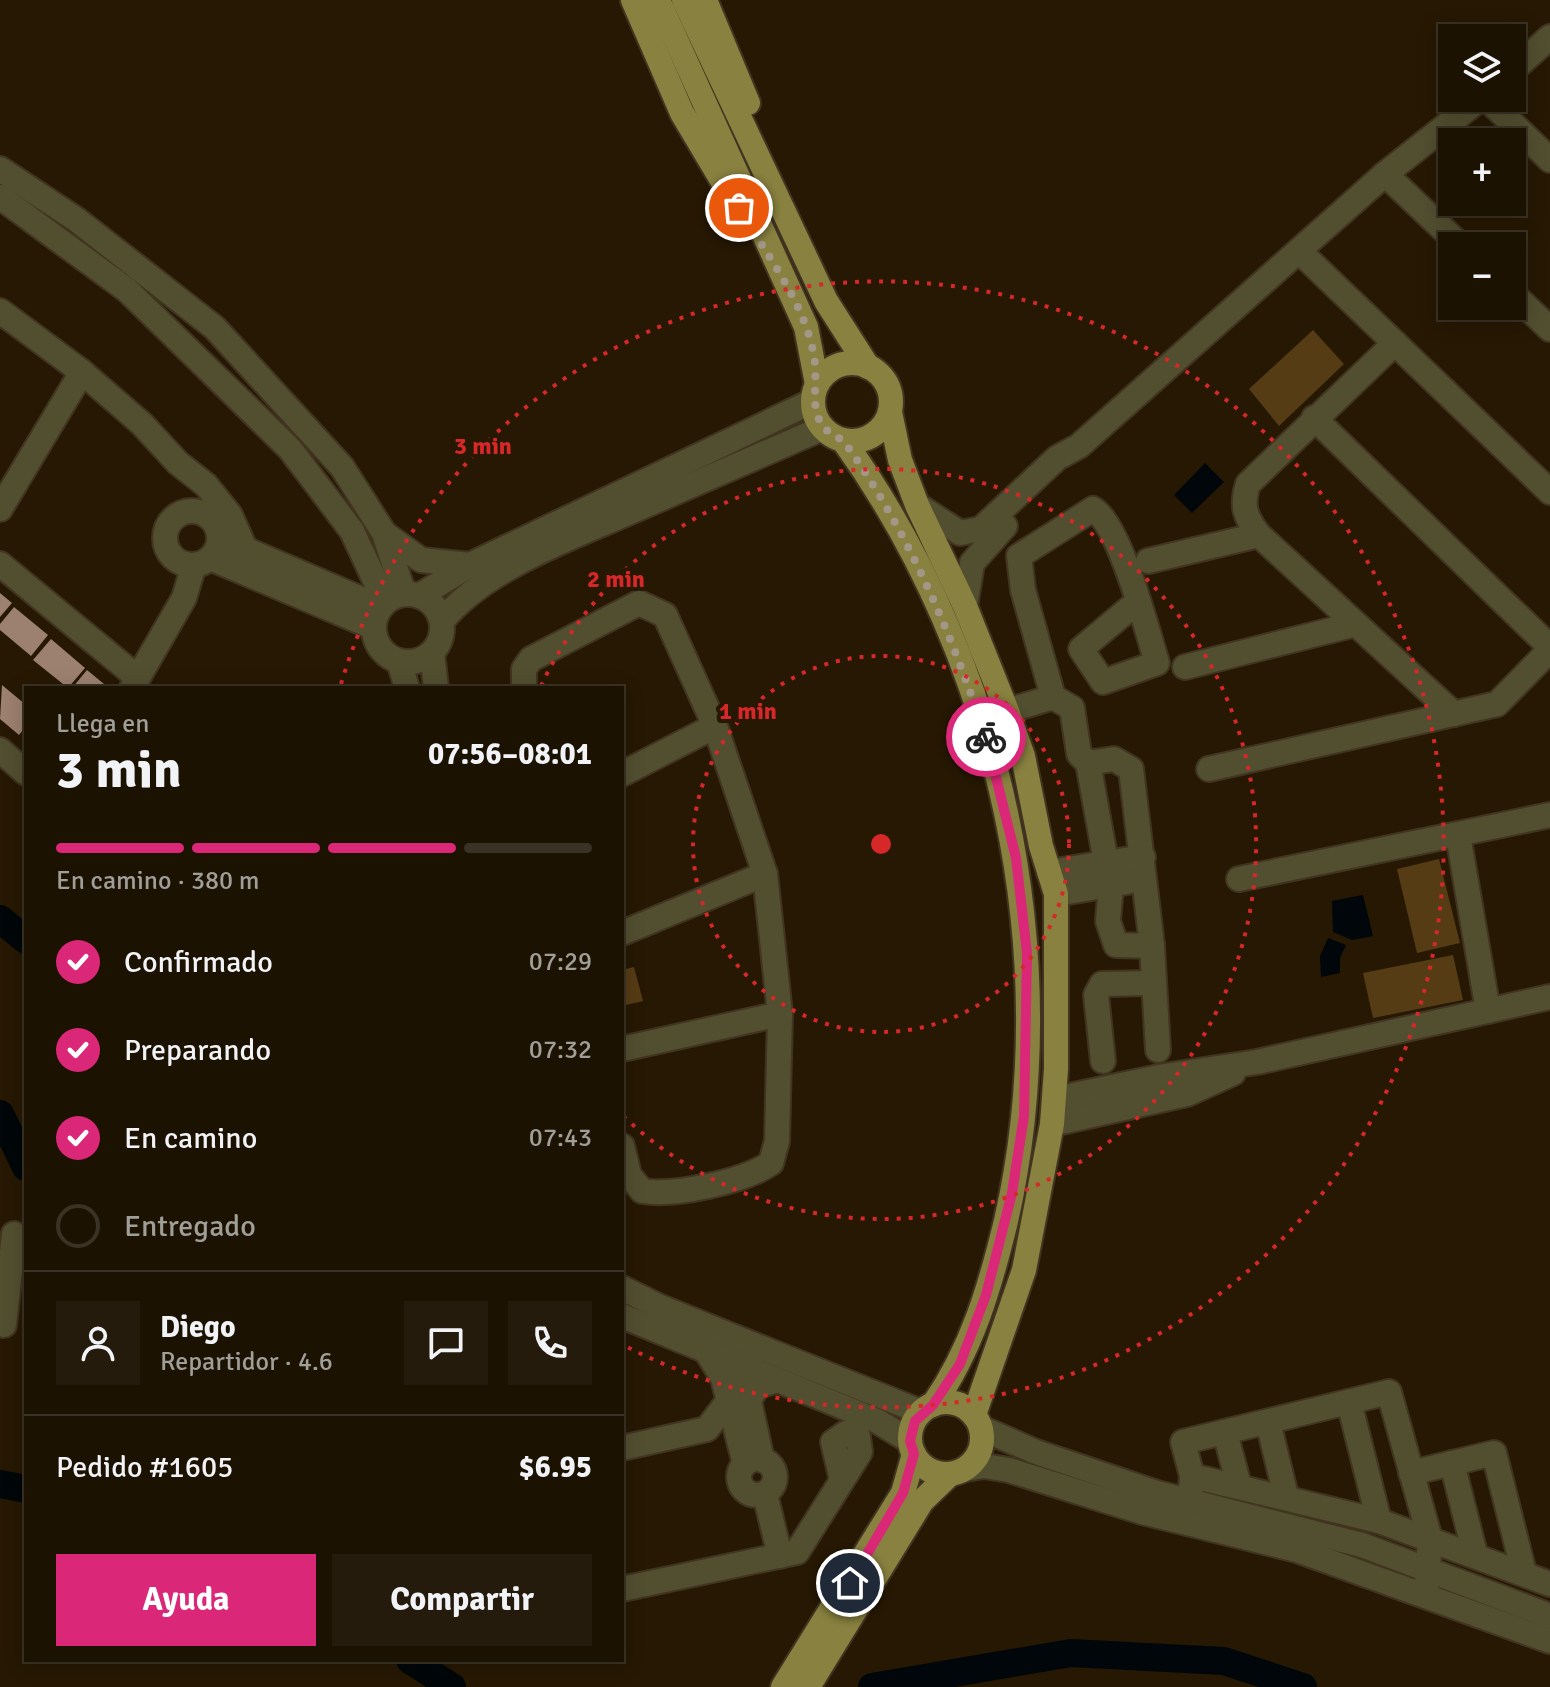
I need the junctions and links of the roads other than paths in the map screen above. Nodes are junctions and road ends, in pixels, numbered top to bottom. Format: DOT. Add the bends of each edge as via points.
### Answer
graph roads {
  1 [pos="633,0"];
  2 [pos="658,0"];
  3 [pos="684,0"];
  4 [pos="705,0"];
  5 [pos="1550,37"];
  6 [pos="1526,58"];
  7 [pos="1465,112"];
  8 [pos="1498,112"];
  9 [pos="1550,160"];
  10 [pos="0,169"];
  11 [pos="1385,174"];
  12 [pos="0,197"];
  13 [pos="1446,232"];
  14 [pos="1299,251"];
  15 [pos="808,266"];
  16 [pos="782,279"];
  17 [pos="1526,306"];
  18 [pos="0,311"];
  19 [pos="1550,329"];
  20 [pos="1395,343"];
  21 [pos="868,367"];
  22 [pos="82,372"];
  23 [pos="815,392"];
  24 [pos="890,412"];
  25 [pos="1314,418"];
  26 [pos="833,434"];
  27 [pos="178,463"];
  28 [pos="1550,492"];
  29 [pos="218,498"];
  30 [pos="917,505"];
  31 [pos="0,509"];
  32 [pos="178,515"];
  33 [pos="384,533"];
  34 [pos="1259,535"];
  35 [pos="979,539"];
  36 [pos="209,546"];
  37 [pos="246,551"];
  38 [pos="1148,561"];
  39 [pos="0,564"];
  40 [pos="369,565"];
  41 [pos="470,565"];
  42 [pos="304,587"];
  43 [pos="335,589"];
  44 [pos="1136,603"];
  45 [pos="393,605"];
  46 [pos="965,606"];
  47 [pos="442,621"];
  48 [pos="1356,624"];
  49 [pos="1550,649"];
  50 [pos="432,653"];
  51 [pos="399,661"];
  52 [pos="1185,667"];
  53 [pos="135,683"];
  54 [pos="406,686"];
  55 [pos="436,686"];
  56 [pos="524,686"];
  57 [pos="1053,697"];
  58 [pos="1007,711"];
  59 [pos="1454,714"];
  60 [pos="715,726"];
  61 [pos="0,750"];
  62 [pos="1088,763"];
  63 [pos="1209,769"];
  64 [pos="24,771"];
  65 [pos="624,773"];
  66 [pos="1550,815"];
  67 [pos="1458,835"];
  68 [pos="1144,868"];
  69 [pos="1109,873"];
  70 [pos="765,874"];
  71 [pos="1239,879"];
  72 [pos="1053,883"];
  73 [pos="624,932"];
  74 [pos="1152,946"];
  75 [pos="1152,983"];
  76 [pos="1550,997"];
  77 [pos="1488,1011"];
  78 [pos="780,1014"];
  79 [pos="624,1049"];
  80 [pos="1158,1050"];
  81 [pos="1103,1061"];
  82 [pos="1257,1062"];
  83 [pos="1055,1099"];
  84 [pos="1052,1124"];
  85 [pos="624,1154"];
  86 [pos="14,1234"];
  87 [pos="624,1289"];
  88 [pos="624,1317"];
  89 [pos="10,1324"];
  90 [pos="755,1345"];
  91 [pos="708,1354"];
  92 [pos="748,1369"];
  93 [pos="781,1381"];
  94 [pos="729,1400"];
  95 [pos="1349,1402"];
  96 [pos="927,1408"];
  97 [pos="977,1421"];
  98 [pos="1268,1422"];
  99 [pos="1225,1432"];
  100 [pos="624,1448"];
  101 [pos="912,1448"];
  102 [pos="753,1462"];
  103 [pos="1452,1463"];
  104 [pos="957,1471"];
  105 [pos="1411,1473"];
  106 [pos="1192,1476"];
  107 [pos="842,1480"];
  108 [pos="1239,1486"];
  109 [pos="1286,1496"];
  110 [pos="1190,1501"];
  111 [pos="1379,1521"];
  112 [pos="1430,1539"];
  113 [pos="1475,1554"];
  114 [pos="780,1556"];
  115 [pos="1524,1573"];
  116 [pos="1428,1582"];
  117 [pos="1550,1584"];
  118 [pos="624,1589"];
  119 [pos="1550,1616"];
  120 [pos="1550,1641"];
  121 [pos="783,1687"];
  122 [pos="808,1687"];
  1 -- 16 [label="main road" via="682,113"];
  2 -- 16 [label="main road"];
  3 -- 15 [label="main road"];
  4 -- 15 [label="main road"];
  5 -- 6 [label="street"];
  7 -- 11 [label="street"];
  8 -- 9 [label="street"];
  10 -- 33 [label="street" via="77,220 215,328 342,467"];
  11 -- 13 [label="street"];
  11 -- 14 [label="street"];
  12 -- 40 [label="street" via="127,290 192,351 290,449 335,504"];
  14 -- 20 [label="street"];
  14 -- 35 [label="street" via="1079,446 1057,458"];
  15 -- 21 [label="main road"];
  16 -- 23 [label="main road" via="806,327"];
  17 -- 19 [label="street"];
  18 -- 22 [label="street"];
  20 -- 25 [label="street"];
  20 -- 28 [label="street"];
  21 -- 23 [label="main road" via="834,368"];
  21 -- 24 [label="main road" via="890,390"];
  22 -- 27 [label="street"];
  22 -- 31 [label="street"];
  23 -- 26 [label="main road"];
  23 -- 41 [label="street"];
  24 -- 26 [label="main road" via="868,438"];
  24 -- 30 [label="main road"];
  25 -- 34 [label="street" via="1248,484 1242,501"];
  25 -- 49 [label="street"];
  26 -- 47 [label="street" via="574,536 485,582"];
  26 -- 96 [label="main road" via="899,527 966,676 1001,788 1027,953 1024,1116 1012,1193 972,1335 958,1369"];
  27 -- 29 [label="street"];
  27 -- 32 [label="street" via="185,489"];
  29 -- 36 [label="street"];
  29 -- 37 [label="street"];
  30 -- 35 [label="street"];
  30 -- 46 [label="main road"];
  32 -- 36 [label="street" via="203,514"];
  32 -- 36 [label="street" via="167,527 165,543 179,562"];
  33 -- 41 [label="street" via="421,560"];
  33 -- 45 [label="street"];
  34 -- 38 [label="street"];
  34 -- 48 [label="street"];
  35 -- 46 [label="street"];
  36 -- 37 [label="street"];
  36 -- 42 [label="street"];
  36 -- 53 [label="street"];
  37 -- 42 [label="street"];
  39 -- 53 [label="street"];
  40 -- 43 [label="street" via="358,585"];
  40 -- 45 [label="street"];
  41 -- 45 [label="street"];
  42 -- 43 [label="street"];
  42 -- 45 [label="street"];
  43 -- 45 [label="street"];
  44 -- 57 [label="street" via="1116,539 1104,516 1093,509 1019,556 1023,590"];
  45 -- 47 [label="street" via="430,601"];
  45 -- 51 [label="street" via="380,649"];
  46 -- 58 [label="main road"];
  47 -- 50 [label="street"];
  48 -- 52 [label="street"];
  48 -- 59 [label="street"];
  49 -- 59 [label="street" via="1497,704"];
  50 -- 51 [label="street"];
  50 -- 55 [label="street"];
  51 -- 54 [label="street"];
  56 -- 60 [label="street" via="524,669 531,659 639,603 665,615"];
  57 -- 58 [label="street"];
  57 -- 62 [label="street" via="1072,708 1079,754"];
  58 -- 72 [label="main road"];
  59 -- 63 [label="street"];
  60 -- 65 [label="street"];
  60 -- 70 [label="street"];
  61 -- 64 [label="street"];
  62 -- 68 [label="street" via="1114,759 1131,769"];
  62 -- 69 [label="street"];
  66 -- 67 [label="street"];
  67 -- 71 [label="street"];
  67 -- 77 [label="street"];
  68 -- 69 [label="street"];
  68 -- 74 [label="street"];
  69 -- 72 [label="street"];
  69 -- 74 [label="street" via="1108,921 1116,945"];
  70 -- 73 [label="street"];
  70 -- 78 [label="street"];
  72 -- 83 [label="main road"];
  74 -- 75 [label="street"];
  75 -- 80 [label="street"];
  75 -- 81 [label="street" via="1102,984 1096,995"];
  76 -- 77 [label="street"];
  77 -- 82 [label="street"];
  78 -- 79 [label="street"];
  78 -- 85 [label="street" via="777,1141 771,1163 755,1174 660,1194 642,1191 629,1175"];
  82 -- 83 [label="street"];
  82 -- 84 [label="street" via="1187,1094"];
  83 -- 84 [label="main road"];
  84 -- 97 [label="main road" via="1024,1270"];
  86 -- 89 [label="street"];
  87 -- 90 [label="street"];
  88 -- 91 [label="street"];
  90 -- 92 [label="street"];
  90 -- 96 [label="street"];
  91 -- 92 [label="street"];
  91 -- 94 [label="street"];
  92 -- 93 [label="street"];
  92 -- 94 [label="street"];
  93 -- 101 [label="street" via="877,1421"];
  93 -- 102 [label="street" via="757,1386 749,1401"];
  94 -- 100 [label="street" via="707,1429"];
  94 -- 102 [label="street"];
  95 -- 98 [label="street"];
  95 -- 105 [label="street" via="1389,1392"];
  95 -- 111 [label="street"];
  96 -- 97 [label="main road" via="955,1403"];
  96 -- 101 [label="main road" via="911,1430"];
  97 -- 104 [label="main road" via="980,1451"];
  97 -- 110 [label="street" via="1036,1452"];
  98 -- 99 [label="street"];
  98 -- 109 [label="street"];
  99 -- 106 [label="street" via="1183,1442"];
  99 -- 108 [label="street"];
  101 -- 104 [label="main road" via="929,1470"];
  101 -- 121 [label="main road" via="903,1493"];
  102 -- 114 [label="street" via="771,1466 775,1476 765,1494"];
  103 -- 105 [label="street"];
  103 -- 113 [label="street"];
  103 -- 115 [label="street" via="1494,1453"];
  104 -- 116 [label="street" via="984,1466 1019,1472 1142,1512"];
  104 -- 122 [label="main road" via="922,1501"];
  105 -- 112 [label="street"];
  106 -- 108 [label="street"];
  106 -- 110 [label="street"];
  107 -- 114 [label="street" via="797,1552"];
  108 -- 109 [label="street"];
  109 -- 111 [label="street"];
  110 -- 116 [label="street" via="1301,1527"];
  111 -- 112 [label="street"];
  112 -- 113 [label="street"];
  112 -- 116 [label="street"];
  113 -- 115 [label="street"];
  114 -- 118 [label="street"];
  115 -- 117 [label="street"];
  116 -- 119 [label="street"];
  116 -- 120 [label="street"];
}
